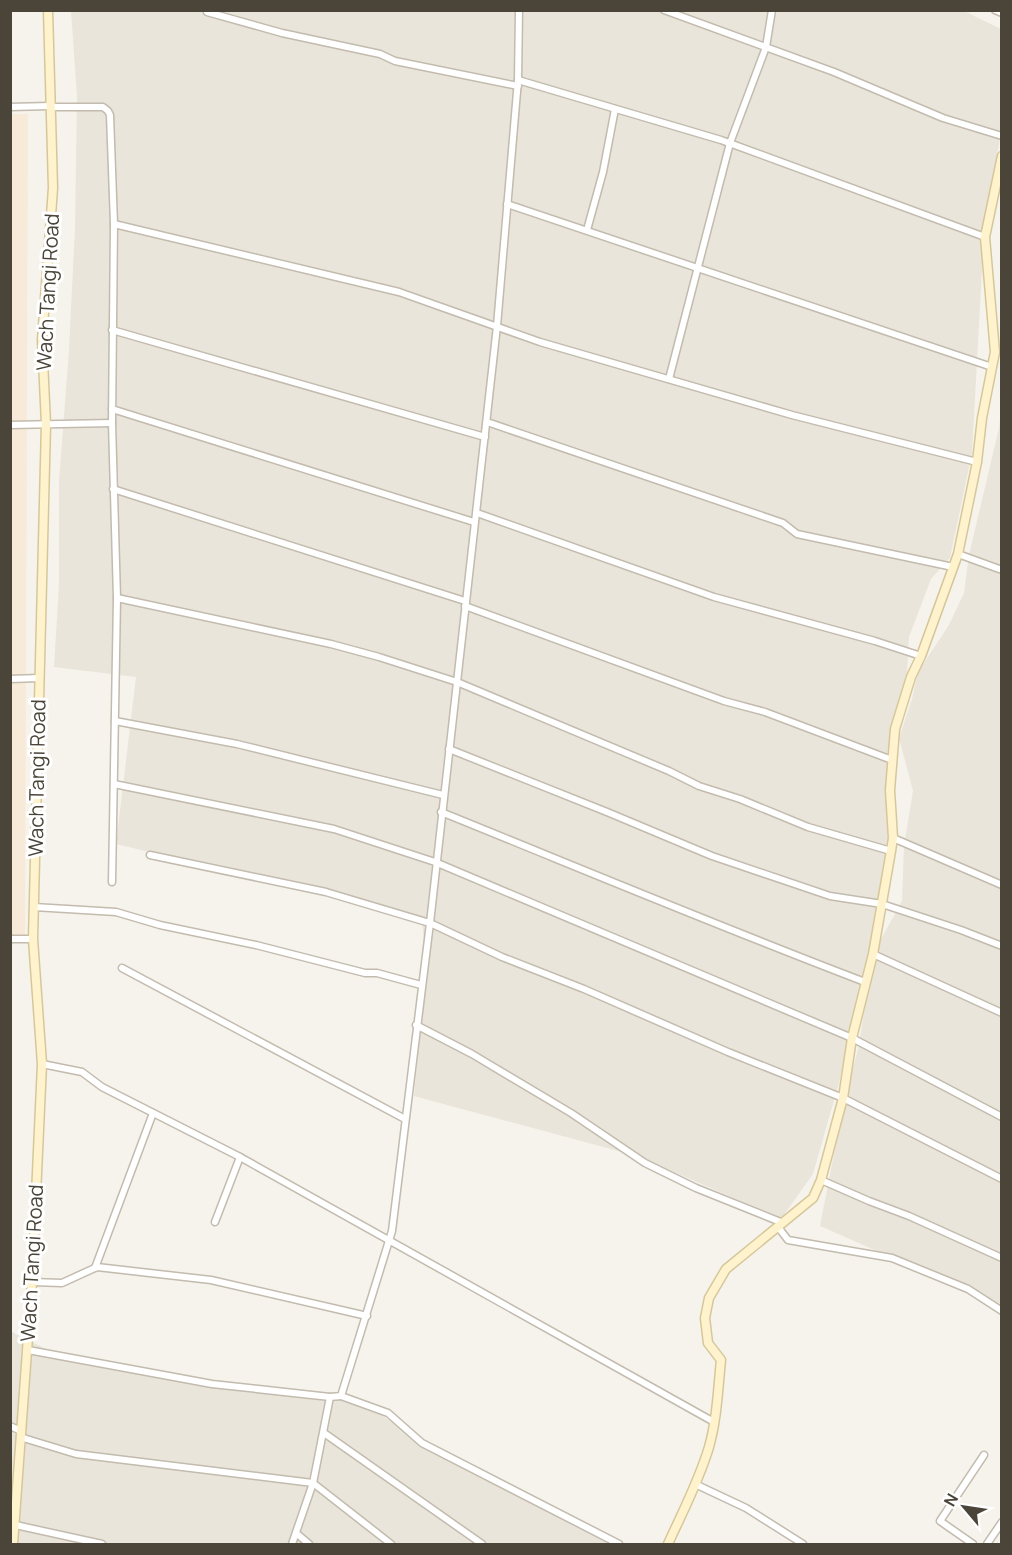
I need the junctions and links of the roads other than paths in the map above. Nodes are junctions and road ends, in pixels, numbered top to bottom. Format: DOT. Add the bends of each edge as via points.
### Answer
graph roads {
  1 [pos="48,10"];
  2 [pos="519,10"];
  3 [pos="664,10"];
  4 [pos="772,10"];
  5 [pos="995,10"];
  6 [pos="207,12"];
  7 [pos="1002,13"];
  8 [pos="766,47"];
  9 [pos="518,83"];
  10 [pos="10,107"];
  11 [pos="53,107"];
  12 [pos="615,109"];
  13 [pos="1002,136"];
  14 [pos="730,143"];
  15 [pos="1002,156"];
  16 [pos="507,204"];
  17 [pos="114,224"];
  18 [pos="587,230"];
  19 [pos="985,237"];
  20 [pos="697,267"];
  21 [pos="497,326"];
  22 [pos="112,330"];
  23 [pos="992,367"];
  24 [pos="669,379"];
  25 [pos="112,409"];
  26 [pos="487,422"];
  27 [pos="112,423"];
  28 [pos="46,424"];
  29 [pos="10,425"];
  30 [pos="485,437"];
  31 [pos="977,462"];
  32 [pos="113,489"];
  33 [pos="477,513"];
  34 [pos="474,522"];
  35 [pos="958,554"];
  36 [pos="953,567"];
  37 [pos="1002,570"];
  38 [pos="117,598"];
  39 [pos="465,604"];
  40 [pos="921,657"];
  41 [pos="39,678"];
  42 [pos="10,679"];
  43 [pos="457,682"];
  44 [pos="116,722"];
  45 [pos="449,749"];
  46 [pos="892,760"];
  47 [pos="114,784"];
  48 [pos="442,795"];
  49 [pos="441,812"];
  50 [pos="893,838"];
  51 [pos="891,851"];
  52 [pos="150,855"];
  53 [pos="435,862"];
  54 [pos="112,882"];
  55 [pos="1002,885"];
  56 [pos="882,904"];
  57 [pos="34,908"];
  58 [pos="429,923"];
  59 [pos="10,939"];
  60 [pos="33,939"];
  61 [pos="1002,946"];
  62 [pos="873,954"];
  63 [pos="122,968"];
  64 [pos="865,982"];
  65 [pos="421,985"];
  66 [pos="1002,1013"];
  67 [pos="416,1025"];
  68 [pos="852,1038"];
  69 [pos="42,1064"];
  70 [pos="843,1098"];
  71 [pos="153,1113"];
  72 [pos="1002,1117"];
  73 [pos="405,1119"];
  74 [pos="240,1157"];
  75 [pos="1002,1179"];
  76 [pos="821,1180"];
  77 [pos="214,1222"];
  78 [pos="781,1225"];
  79 [pos="389,1241"];
  80 [pos="1002,1258"];
  81 [pos="95,1268"];
  82 [pos="32,1282"];
  83 [pos="1002,1311"];
  84 [pos="367,1316"];
  85 [pos="27,1350"];
  86 [pos="330,1396"];
  87 [pos="341,1396"];
  88 [pos="714,1422"];
  89 [pos="10,1426"];
  90 [pos="324,1433"];
  91 [pos="20,1434"];
  92 [pos="984,1455"];
  93 [pos="14,1469"];
  94 [pos="313,1483"];
  95 [pos="695,1484"];
  96 [pos="1002,1522"];
  97 [pos="12,1524"];
  98 [pos="296,1533"];
  99 [pos="12,1545"];
  100 [pos="102,1545"];
  101 [pos="292,1545"];
  102 [pos="309,1545"];
  103 [pos="391,1545"];
  104 [pos="482,1545"];
  105 [pos="619,1545"];
  106 [pos="668,1545"];
  107 [pos="803,1545"];
  108 [pos="973,1545"];
  109 [pos="987,1545"];
  1 -- 11 [label="main road, Wach Tangi Road"];
  2 -- 9 [label="street"];
  3 -- 8 [label="street"];
  4 -- 8 [label="street"];
  5 -- 7 [label="street"];
  6 -- 9 [label="street" via="380,54 395,62"];
  8 -- 13 [label="street" via="943,118"];
  8 -- 14 [label="street"];
  9 -- 12 [label="street"];
  9 -- 16 [label="street"];
  10 -- 11 [label="street"];
  11 -- 17 [label="street" via="103,107 108,111"];
  11 -- 28 [label="main road, Wach Tangi Road" via="53,188 42,340"];
  12 -- 14 [label="street"];
  12 -- 18 [label="street"];
  14 -- 19 [label="street"];
  14 -- 20 [label="street"];
  15 -- 19 [label="main road"];
  16 -- 18 [label="street"];
  16 -- 21 [label="street"];
  17 -- 21 [label="street" via="399,292"];
  17 -- 22 [label="street"];
  18 -- 20 [label="street"];
  19 -- 23 [label="main road" via="995,352"];
  20 -- 23 [label="street"];
  20 -- 24 [label="street"];
  21 -- 24 [label="street"];
  21 -- 26 [label="street"];
  22 -- 25 [label="street"];
  22 -- 30 [label="street"];
  23 -- 31 [label="main road"];
  24 -- 31 [label="street"];
  25 -- 27 [label="street"];
  25 -- 34 [label="street"];
  26 -- 30 [label="street"];
  26 -- 36 [label="street" via="783,523 797,534"];
  27 -- 28 [label="street"];
  27 -- 32 [label="street"];
  28 -- 29 [label="street"];
  28 -- 41 [label="main road, Wach Tangi Road"];
  30 -- 33 [label="street"];
  31 -- 35 [label="main road"];
  32 -- 38 [label="street"];
  32 -- 39 [label="street"];
  33 -- 34 [label="street"];
  33 -- 40 [label="street" via="714,597"];
  34 -- 39 [label="street"];
  35 -- 36 [label="main road"];
  35 -- 37 [label="street"];
  36 -- 40 [label="main road"];
  38 -- 43 [label="street" via="331,644"];
  38 -- 44 [label="street"];
  39 -- 43 [label="street"];
  39 -- 46 [label="street"];
  40 -- 46 [label="main road" via="895,729"];
  41 -- 42 [label="street"];
  41 -- 57 [label="main road, Wach Tangi Road"];
  43 -- 45 [label="street"];
  43 -- 51 [label="street" via="699,786 808,827"];
  44 -- 47 [label="street"];
  44 -- 48 [label="street" via="237,744"];
  45 -- 48 [label="street"];
  45 -- 56 [label="street" via="712,856 830,896"];
  46 -- 50 [label="main road"];
  47 -- 53 [label="street" via="334,829"];
  47 -- 54 [label="street"];
  48 -- 49 [label="street"];
  49 -- 53 [label="street"];
  49 -- 64 [label="street"];
  50 -- 51 [label="main road"];
  50 -- 55 [label="street"];
  51 -- 56 [label="main road"];
  52 -- 58 [label="street" via="326,892"];
  53 -- 58 [label="street"];
  53 -- 68 [label="street"];
  56 -- 61 [label="street"];
  56 -- 62 [label="main road"];
  57 -- 60 [label="main road, Wach Tangi Road"];
  57 -- 65 [label="street" via="116,912"];
  58 -- 65 [label="street"];
  58 -- 70 [label="street"];
  59 -- 60 [label="street"];
  60 -- 69 [label="main road, Wach Tangi Road"];
  62 -- 64 [label="main road"];
  62 -- 66 [label="street"];
  63 -- 73 [label="street"];
  64 -- 68 [label="main road"];
  65 -- 67 [label="street"];
  67 -- 73 [label="street"];
  67 -- 78 [label="street" via="570,1113 645,1163"];
  68 -- 70 [label="main road"];
  68 -- 72 [label="street"];
  69 -- 71 [label="street" via="82,1072"];
  69 -- 82 [label="main road, Wach Tangi Road"];
  70 -- 75 [label="street"];
  70 -- 76 [label="main road"];
  71 -- 74 [label="street"];
  71 -- 81 [label="street"];
  73 -- 79 [label="street"];
  74 -- 77 [label="street"];
  74 -- 79 [label="street"];
  76 -- 78 [label="main road" via="813,1198"];
  76 -- 80 [label="street"];
  78 -- 83 [label="street" via="788,1240 892,1258 968,1289"];
  78 -- 88 [label="main road" via="726,1269 709,1298 705,1318 708,1343 721,1360"];
  79 -- 84 [label="street"];
  79 -- 88 [label="street"];
  81 -- 82 [label="street" via="62,1283"];
  81 -- 84 [label="street" via="211,1281"];
  82 -- 85 [label="main road, Wach Tangi Road"];
  84 -- 87 [label="street"];
  85 -- 86 [label="street" via="212,1384"];
  85 -- 91 [label="main road, Wach Tangi Road"];
  86 -- 87 [label="street"];
  86 -- 90 [label="street"];
  87 -- 105 [label="street" via="388,1413 422,1443"];
  88 -- 95 [label="main road"];
  89 -- 91 [label="street"];
  90 -- 94 [label="street"];
  90 -- 104 [label="street"];
  91 -- 93 [label="main road, Wach Tangi Road"];
  91 -- 94 [label="street" via="76,1454"];
  92 -- 108 [label="street" via="940,1521"];
  93 -- 97 [label="main road, Wach Tangi Road"];
  94 -- 98 [label="street"];
  94 -- 103 [label="street"];
  95 -- 106 [label="main road"];
  95 -- 107 [label="street" via="746,1508"];
  96 -- 109 [label="street"];
  97 -- 99 [label="main road, Wach Tangi Road"];
  97 -- 100 [label="street"];
  98 -- 101 [label="street"];
  98 -- 102 [label="street"];
}
